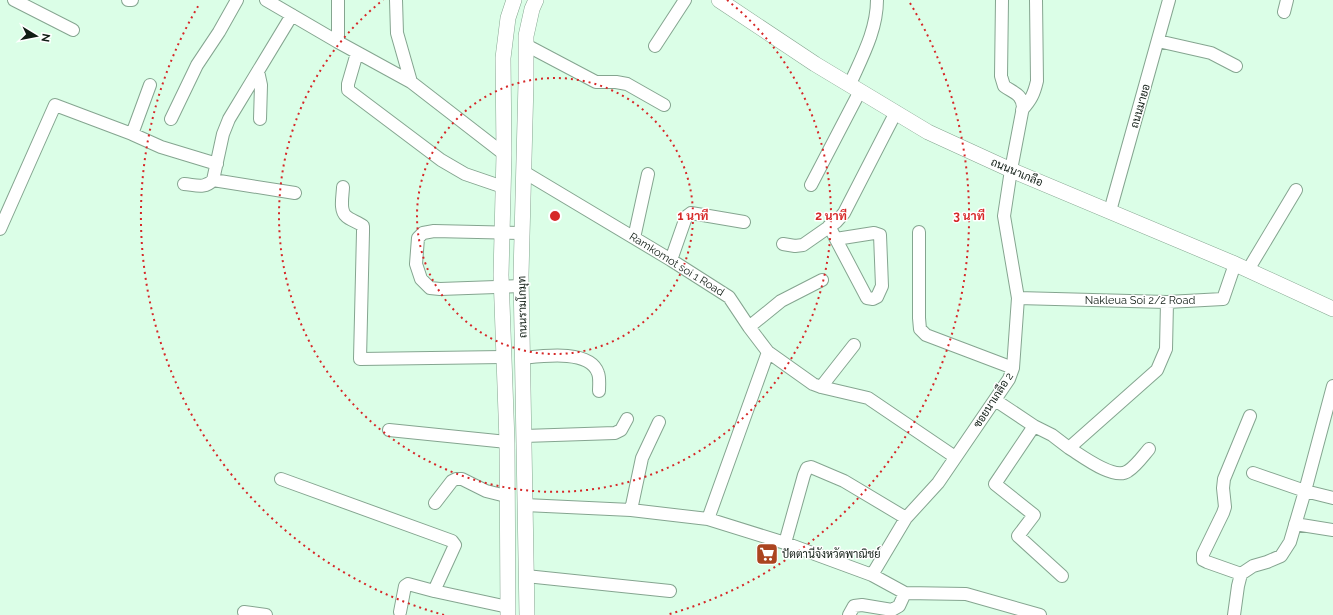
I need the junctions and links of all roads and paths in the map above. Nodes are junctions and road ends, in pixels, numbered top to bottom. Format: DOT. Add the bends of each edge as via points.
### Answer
graph roads {
  1 [pos="14,0"];
  2 [pos="128,0"];
  3 [pos="132,0"];
  4 [pos="237,0"];
  5 [pos="266,0"];
  6 [pos="338,0"];
  7 [pos="396,0"];
  8 [pos="514,0"];
  9 [pos="536,0"];
  10 [pos="685,0"];
  11 [pos="719,0"];
  12 [pos="877,0"];
  13 [pos="1002,0"];
  14 [pos="1036,0"];
  15 [pos="1169,0"];
  16 [pos="1287,0"];
  17 [pos="1284,12"];
  18 [pos="292,14"];
  19 [pos="73,30"];
  20 [pos="1158,41"];
  21 [pos="338,42"];
  22 [pos="526,45"];
  23 [pos="655,46"];
  24 [pos="357,53"];
  25 [pos="1236,66"];
  26 [pos="258,71"];
  27 [pos="411,82"];
  28 [pos="150,85"];
  29 [pos="855,88"];
  30 [pos="664,105"];
  31 [pos="1022,110"];
  32 [pos="896,112"];
  33 [pos="172,119"];
  34 [pos="260,119"];
  35 [pos="132,134"];
  36 [pos="504,154"];
  37 [pos="217,164"];
  38 [pos="1011,170"];
  39 [pos="524,172"];
  40 [pos="648,174"];
  41 [pos="213,180"];
  42 [pos="184,184"];
  43 [pos="811,185"];
  44 [pos="343,187"];
  45 [pos="503,187"];
  46 [pos="1296,190"];
  47 [pos="295,193"];
  48 [pos="1110,211"];
  49 [pos="744,222"];
  50 [pos="829,226"];
  51 [pos="0,229"];
  52 [pos="919,232"];
  53 [pos="502,233"];
  54 [pos="522,233"];
  55 [pos="634,238"];
  56 [pos="836,239"];
  57 [pos="783,244"];
  58 [pos="671,260"];
  59 [pos="1242,267"];
  60 [pos="822,280"];
  61 [pos="501,286"];
  62 [pos="522,286"];
  63 [pos="1018,298"];
  64 [pos="1167,302"];
  65 [pos="1333,309"];
  66 [pos="749,327"];
  67 [pos="854,346"];
  68 [pos="768,352"];
  69 [pos="503,357"];
  70 [pos="523,358"];
  71 [pos="1014,368"];
  72 [pos="1333,386"];
  73 [pos="821,387"];
  74 [pos="599,392"];
  75 [pos="995,400"];
  76 [pos="1250,416"];
  77 [pos="627,419"];
  78 [pos="659,422"];
  79 [pos="1328,422"];
  80 [pos="1034,426"];
  81 [pos="389,430"];
  82 [pos="524,436"];
  83 [pos="507,442"];
  84 [pos="1069,448"];
  85 [pos="1150,449"];
  86 [pos="955,457"];
  87 [pos="1253,473"];
  88 [pos="281,479"];
  89 [pos="1305,491"];
  90 [pos="506,496"];
  91 [pos="1333,498"];
  92 [pos="435,503"];
  93 [pos="525,505"];
  94 [pos="631,510"];
  95 [pos="906,518"];
  96 [pos="708,520"];
  97 [pos="1295,524"];
  98 [pos="1333,530"];
  99 [pos="785,542"];
  100 [pos="1241,574"];
  101 [pos="872,575"];
  102 [pos="526,576"];
  103 [pos="1062,576"];
  104 [pos="434,591"];
  105 [pos="670,591"];
  106 [pos="905,593"];
  107 [pos="508,611"];
  108 [pos="244,612"];
  109 [pos="400,612"];
  110 [pos="266,615"];
  111 [pos="527,615"];
  112 [pos="849,615"];
  113 [pos="1040,615"];
  114 [pos="1234,615"];
  1 -- 19 [label="street"];
  2 -- 3 [label="street"];
  4 -- 33 [label="street" via="197,65"];
  5 -- 18 [label="street"];
  6 -- 21 [label="street"];
  7 -- 27 [label="street" via="398,33"];
  8 -- 36 [label="main road, ถนนรามโกมุท" via="508,18 503,58"];
  9 -- 22 [label="main road, ถนนรามโกมุท"];
  10 -- 23 [label="street"];
  11 -- 29 [label="main road, ถนนนาเกลือ"];
  12 -- 29 [label="street" via="874,26"];
  13 -- 31 [label="street" via="1001,76 1004,86 1022,99"];
  14 -- 31 [label="street" via="1037,81 1031,100"];
  15 -- 20 [label="street, ถนนมายอ"];
  16 -- 17 [label="street"];
  18 -- 21 [label="street"];
  18 -- 26 [label="street"];
  20 -- 25 [label="street" via="1212,53"];
  20 -- 48 [label="street, ถนนมายอ"];
  21 -- 24 [label="street"];
  22 -- 30 [label="street" via="596,82 627,84"];
  22 -- 39 [label="main road, ถนนรามโกมุท"];
  24 -- 27 [label="street"];
  24 -- 45 [label="street" via="348,90 441,160 464,174"];
  26 -- 34 [label="street" via="261,85"];
  26 -- 37 [label="street" via="228,119"];
  27 -- 36 [label="street"];
  28 -- 35 [label="street"];
  29 -- 32 [label="main road, ถนนนาเกลือ"];
  29 -- 43 [label="street"];
  31 -- 38 [label="street, ซอยนาเกลือ 2"];
  32 -- 38 [label="main road, ถนนนาเกลือ" via="928,132"];
  32 -- 50 [label="street" via="844,213"];
  35 -- 37 [label="street" via="161,147"];
  35 -- 51 [label="street" via="55,105"];
  36 -- 45 [label="main road, ถนนรามโกมุท"];
  37 -- 41 [label="street"];
  38 -- 48 [label="main road, ถนนนาเกลือ"];
  38 -- 63 [label="street, ซอยนาเกลือ 2" via="1004,216"];
  39 -- 54 [label="main road, ถนนรามโกมุท"];
  39 -- 55 [label="street, Ramkomot soi 1 Road"];
  40 -- 55 [label="street"];
  41 -- 42 [label="street" via="205,186"];
  41 -- 47 [label="street"];
  44 -- 69 [label="street" via="343,212 345,216 362,226 363,232 360,359"];
  45 -- 53 [label="main road, ถนนรามโกมุท"];
  46 -- 59 [label="street"];
  48 -- 59 [label="main road, ถนนนาเกลือ"];
  49 -- 58 [label="street" via="691,213 685,220"];
  50 -- 56 [label="street"];
  50 -- 57 [label="street" via="803,245"];
  52 -- 71 [label="street" via="920,329 926,334"];
  53 -- 54 [label="street"];
  53 -- 61 [label="main road, ถนนรามโกมุท"];
  53 -- 61 [label="street" via="423,232 418,238 416,264 421,279 430,288"];
  54 -- 62 [label="main road, ถนนรามโกมุท"];
  55 -- 58 [label="street, Ramkomot soi 1 Road"];
  56 -- 56 [label="street" via="867,298 877,297 882,286 880,235"];
  58 -- 66 [label="street, Ramkomot soi 1 Road" via="729,297"];
  59 -- 64 [label="street, Nakleua Soi 2/2 Road" via="1224,299"];
  59 -- 65 [label="main road, ถนนนาเกลือ"];
  60 -- 66 [label="street" via="781,301"];
  61 -- 62 [label="street"];
  61 -- 69 [label="main road, ถนนรามโกมุท"];
  62 -- 70 [label="main road, ถนนรามโกมุท"];
  63 -- 64 [label="street, Nakleua Soi 2/2 Road"];
  63 -- 71 [label="street, ซอยนาเกลือ 2"];
  64 -- 84 [label="street" via="1166,349 1157,370"];
  66 -- 68 [label="street, Ramkomot soi 1 Road"];
  67 -- 73 [label="street"];
  68 -- 73 [label="street, Ramkomot soi 1 Road"];
  68 -- 96 [label="street"];
  69 -- 83 [label="main road, ถนนรามโกมุท"];
  70 -- 74 [label="street" via="572,356 593,364 598,373"];
  70 -- 82 [label="main road, ถนนรามโกมุท"];
  71 -- 75 [label="street, ซอยนาเกลือ 2"];
  72 -- 79 [label="street"];
  73 -- 86 [label="street, Ramkomot soi 1 Road" via="868,398"];
  75 -- 80 [label="street"];
  75 -- 86 [label="street, ซอยนาเกลือ 2"];
  76 -- 100 [label="street" via="1224,478 1225,508 1203,554 1203,560"];
  77 -- 82 [label="street" via="622,430 615,433"];
  78 -- 94 [label="street" via="642,458"];
  79 -- 89 [label="street"];
  80 -- 84 [label="street"];
  80 -- 103 [label="street" via="995,484 1034,516 1018,536"];
  81 -- 83 [label="street"];
  82 -- 93 [label="main road, ถนนรามโกมุท"];
  83 -- 90 [label="main road, ถนนรามโกมุท"];
  84 -- 85 [label="street" via="1111,473 1120,474 1127,472"];
  86 -- 95 [label="street, ซอยนาเกลือ 2" via="938,483"];
  87 -- 89 [label="street"];
  88 -- 104 [label="street" via="452,541 455,545"];
  89 -- 91 [label="street"];
  89 -- 97 [label="street"];
  90 -- 92 [label="street" via="456,479"];
  90 -- 107 [label="main road, ถนนรามโกมุท"];
  93 -- 94 [label="street"];
  93 -- 102 [label="main road, ถนนรามโกมุท"];
  94 -- 96 [label="street"];
  95 -- 99 [label="street" via="844,481 811,467 807,468 804,475"];
  95 -- 101 [label="street, ซอยนาเกลือ 2"];
  96 -- 99 [label="street"];
  97 -- 98 [label="street"];
  97 -- 100 [label="street" via="1290,542 1281,556 1253,566"];
  99 -- 101 [label="street"];
  100 -- 114 [label="street"];
  101 -- 106 [label="street"];
  102 -- 105 [label="street"];
  102 -- 111 [label="main road, ถนนรามโกมุท"];
  104 -- 107 [label="street"];
  104 -- 109 [label="street" via="408,584 405,586"];
  106 -- 112 [label="street" via="899,606 892,610 862,604 854,606"];
  106 -- 113 [label="street" via="966,594"];
  108 -- 110 [label="street"];
}
